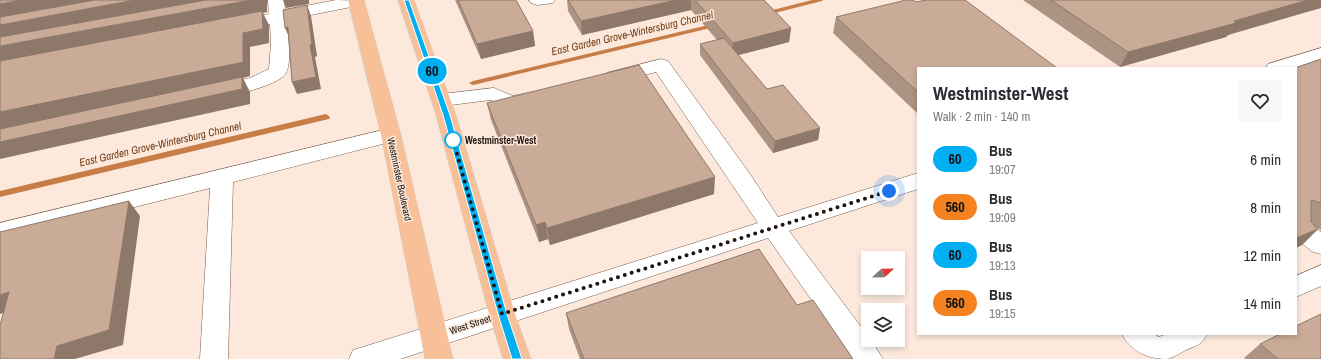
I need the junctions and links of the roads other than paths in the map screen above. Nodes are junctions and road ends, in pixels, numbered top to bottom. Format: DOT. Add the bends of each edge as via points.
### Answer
graph roads {
  1 [pos="406,0"];
  2 [pos="537,0"];
  3 [pos="547,0"];
  4 [pos="356,1"];
  5 [pos="277,9"];
  6 [pos="219,28"];
  7 [pos="1321,53"];
  8 [pos="1278,67"];
  9 [pos="594,82"];
  10 [pos="549,93"];
  11 [pos="198,96"];
  12 [pos="442,100"];
  13 [pos="391,135"];
  14 [pos="222,177"];
  15 [pos="917,181"];
  16 [pos="773,228"];
  17 [pos="1297,228"];
  18 [pos="0,232"];
  19 [pos="1321,245"];
  20 [pos="1321,275"];
  21 [pos="1297,287"];
  22 [pos="502,314"];
  23 [pos="1136,335"];
  24 [pos="1192,335"];
  25 [pos="436,348"];
  26 [pos="214,359"];
  27 [pos="364,359"];
  28 [pos="517,359"];
  29 [pos="869,359"];
  1 -- 12 [label="main road"];
  2 -- 3 [label="street"];
  4 -- 5 [label="street"];
  4 -- 13 [label="main road, Westminster Boulevard"];
  5 -- 6 [label="street"];
  5 -- 11 [label="street" via="280,42 278,71 252,84"];
  7 -- 8 [label="street"];
  9 -- 16 [label="street" via="661,65"];
  10 -- 12 [label="street" via="511,103 494,94"];
  12 -- 22 [label="main road"];
  13 -- 14 [label="street"];
  13 -- 25 [label="main road, Westminster Boulevard"];
  14 -- 18 [label="street"];
  14 -- 26 [label="street"];
  15 -- 16 [label="street, West Street"];
  16 -- 22 [label="street, West Street"];
  16 -- 29 [label="street"];
  17 -- 19 [label="street"];
  20 -- 21 [label="street"];
  22 -- 25 [label="street, West Street"];
  22 -- 28 [label="main road"];
  23 -- 24 [label="street" via="1159,350"];
  25 -- 27 [label="street, West Street"];
}
